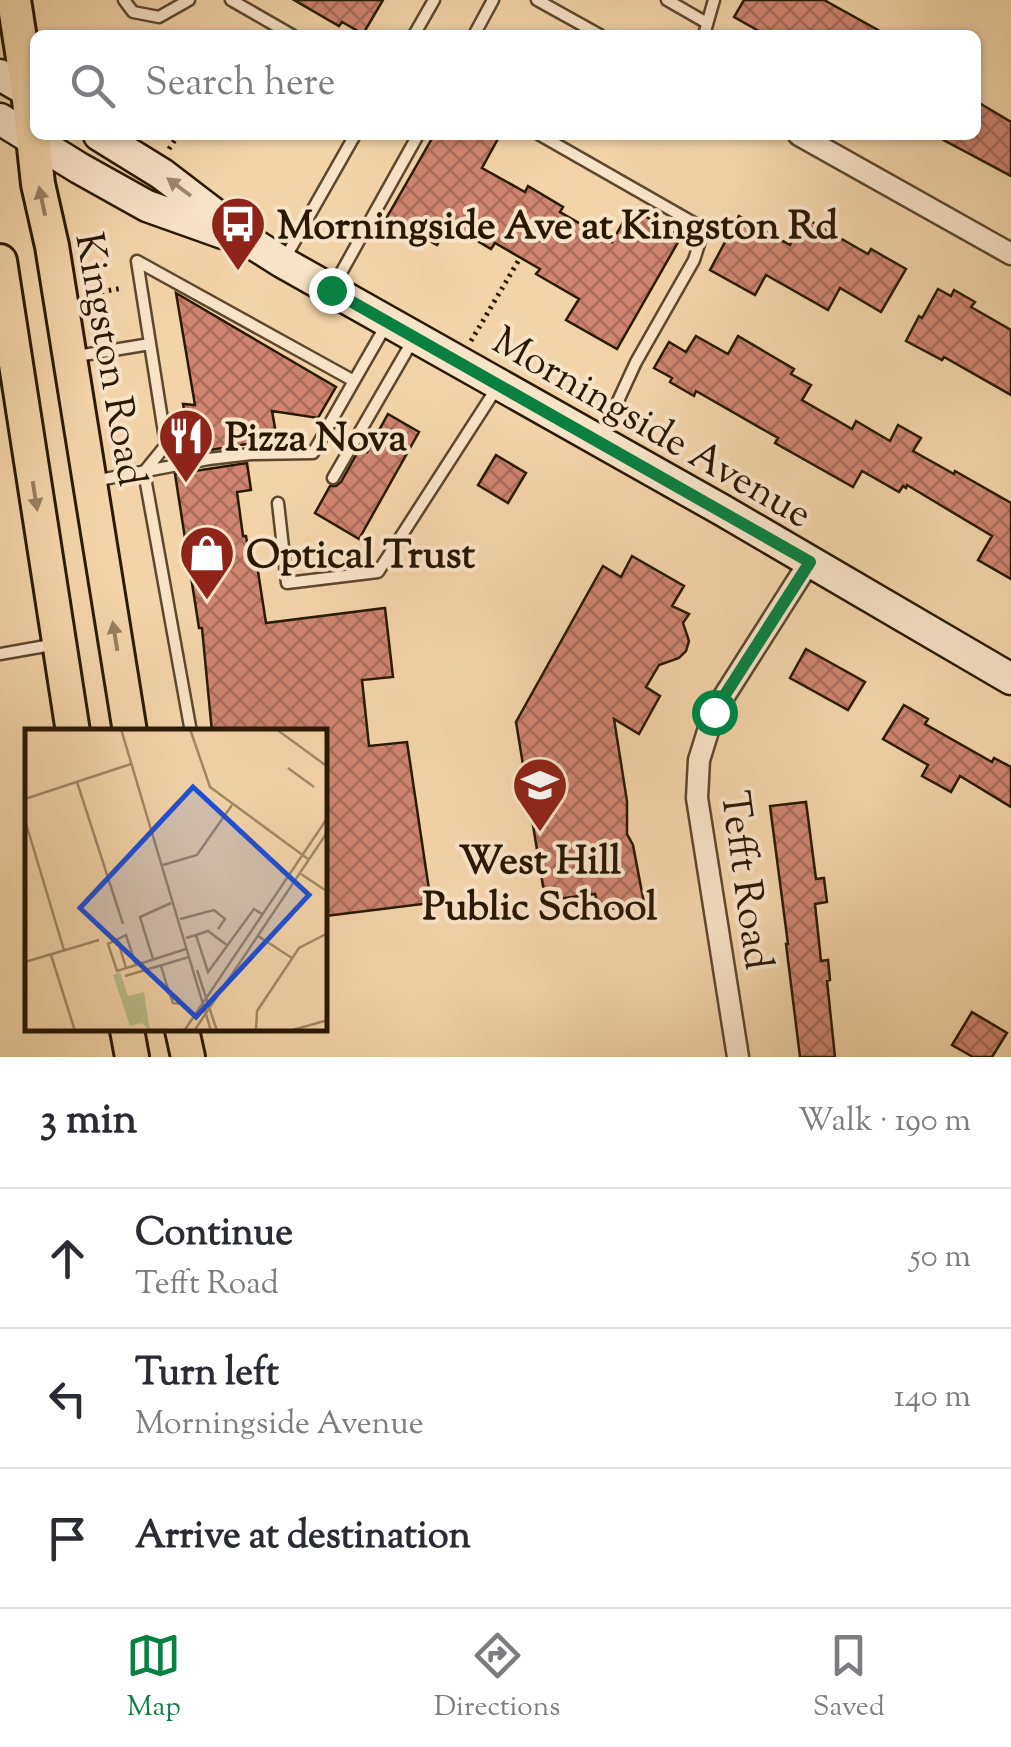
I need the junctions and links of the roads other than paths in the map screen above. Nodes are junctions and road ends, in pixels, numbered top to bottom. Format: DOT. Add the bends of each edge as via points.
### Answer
graph roads {
  1 [pos="14,0"];
  2 [pos="124,0"];
  3 [pos="189,0"];
  4 [pos="232,0"];
  5 [pos="434,0"];
  6 [pos="493,0"];
  7 [pos="537,0"];
  8 [pos="667,0"];
  9 [pos="714,0"];
  10 [pos="705,29"];
  11 [pos="283,30"];
  12 [pos="417,30"];
  13 [pos="477,30"];
  14 [pos="591,30"];
  15 [pos="21,87"];
  16 [pos="0,119"];
  17 [pos="30,124"];
  18 [pos="30,138"];
  19 [pos="34,140"];
  20 [pos="107,140"];
  21 [pos="352,140"];
  22 [pos="415,140"];
  23 [pos="549,140"];
  24 [pos="807,140"];
  25 [pos="254,245"];
  26 [pos="1011,254"];
  27 [pos="0,261"];
  28 [pos="282,262"];
  29 [pos="331,290"];
  30 [pos="402,329"];
  31 [pos="150,344"];
  32 [pos="70,357"];
  33 [pos="354,382"];
  34 [pos="499,384"];
  35 [pos="599,441"];
  36 [pos="144,472"];
  37 [pos="333,478"];
  38 [pos="90,482"];
  39 [pos="278,503"];
  40 [pos="810,562"];
  41 [pos="58,644"];
  42 [pos="0,654"];
  43 [pos="1011,680"];
  44 [pos="72,729"];
  45 [pos="130,729"];
  46 [pos="189,729"];
  47 [pos="127,1032"];
  48 [pos="182,1032"];
  49 [pos="132,1057"];
  50 [pos="188,1057"];
  51 [pos="738,1057"];
  1 -- 15 [label="main road, Kingston Road"];
  2 -- 3 [label="lane" via="133,12 159,17"];
  4 -- 11 [label="lane"];
  5 -- 12 [label="lane"];
  6 -- 13 [label="lane"];
  7 -- 14 [label="lane"];
  8 -- 10 [label="lane"];
  9 -- 10 [label="lane"];
  15 -- 17 [label="main road, Kingston Road"];
  16 -- 18 [label="main road, Morningside Avenue"];
  19 -- 25 [label="main road, Morningside Avenue" via="148,206"];
  32 -- 19 [label="main road, Kingston Road, one-way"];
  25 -- 20 [label="main road, Morningside Avenue, one-way"];
  21 -- 28 [label="lane"];
  22 -- 29 [label="lane"];
  23 -- 35 [label="lane" via="694,223 700,240"];
  24 -- 26 [label="street"];
  25 -- 28 [label="main road, Morningside Avenue"];
  27 -- 41 [label="main road, one-way"];
  28 -- 29 [label="main road, Morningside Avenue"];
  29 -- 30 [label="main road, Morningside Avenue"];
  30 -- 33 [label="lane"];
  30 -- 34 [label="main road, Morningside Avenue"];
  30 -- 37 [label="lane"];
  31 -- 32 [label="lane"];
  31 -- 33 [label="lane" via="137,261"];
  31 -- 36 [label="lane" via="166,444"];
  32 -- 38 [label="main road, Kingston Road"];
  33 -- 36 [label="lane" via="313,453 251,454"];
  34 -- 35 [label="main road, Morningside Avenue"];
  34 -- 39 [label="lane" via="378,572 287,583"];
  35 -- 40 [label="main road, Morningside Avenue"];
  36 -- 38 [label="lane"];
  36 -- 46 [label="lane"];
  45 -- 38 [label="main road, Kingston Road, one-way"];
  40 -- 43 [label="main road, Morningside Avenue"];
  40 -- 51 [label="street, Tefft Road" via="714,712 699,760 698,798"];
  41 -- 42 [label="lane"];
  41 -- 44 [label="main road"];
  47 -- 49 [label="main road"];
  48 -- 50 [label="main road"];
}
